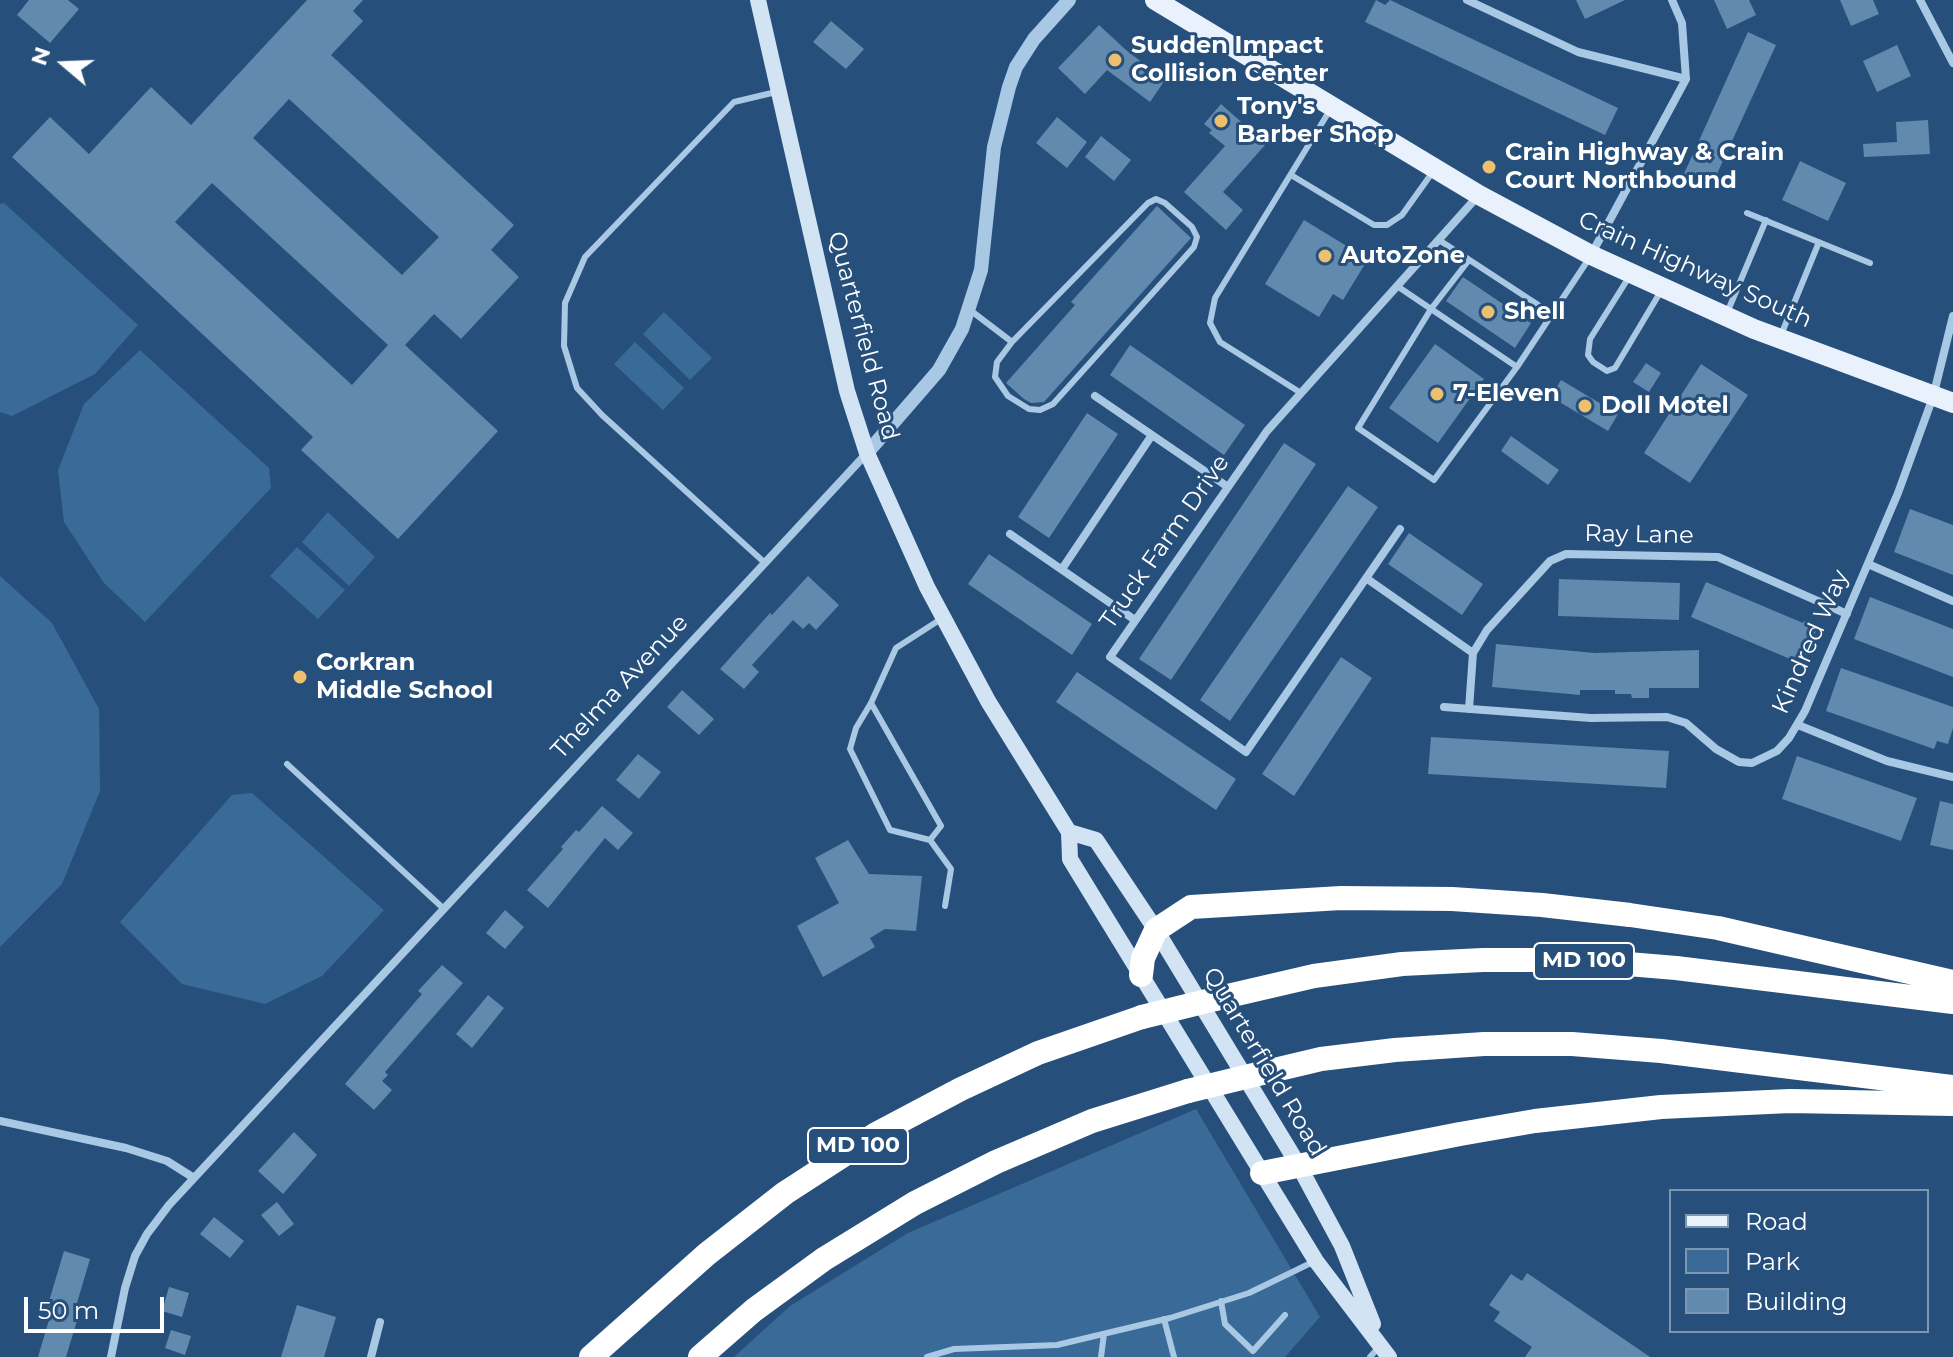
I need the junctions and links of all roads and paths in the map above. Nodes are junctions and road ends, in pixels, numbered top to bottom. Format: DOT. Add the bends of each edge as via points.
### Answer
graph roads {
  1 [pos="758,0"];
  2 [pos="1069,0"];
  3 [pos="1155,0"];
  4 [pos="1467,0"];
  5 [pos="1672,0"];
  6 [pos="1920,0"];
  7 [pos="1953,63"];
  8 [pos="1686,79"];
  9 [pos="780,91"];
  10 [pos="1332,107"];
  11 [pos="1435,169"];
  12 [pos="1291,175"];
  13 [pos="1479,195"];
  14 [pos="1747,213"];
  15 [pos="1766,220"];
  16 [pos="1439,240"];
  17 [pos="1819,242"];
  18 [pos="1591,255"];
  19 [pos="1469,260"];
  20 [pos="1870,263"];
  21 [pos="1632,274"];
  22 [pos="1397,286"];
  23 [pos="1662,288"];
  24 [pos="1431,309"];
  25 [pos="970,310"];
  26 [pos="1552,314"];
  27 [pos="1725,316"];
  28 [pos="1953,316"];
  29 [pos="1780,339"];
  30 [pos="1012,342"];
  31 [pos="1517,367"];
  32 [pos="1301,393"];
  33 [pos="1095,396"];
  34 [pos="1946,400"];
  35 [pos="1152,435"];
  36 [pos="867,453"];
  37 [pos="1228,487"];
  38 [pos="1400,529"];
  39 [pos="1010,534"];
  40 [pos="765,563"];
  41 [pos="1868,564"];
  42 [pos="1062,569"];
  43 [pos="1366,578"];
  44 [pos="1953,601"];
  45 [pos="1847,614"];
  46 [pos="943,618"];
  47 [pos="1135,620"];
  48 [pos="1473,653"];
  49 [pos="871,703"];
  50 [pos="1444,707"];
  51 [pos="1469,709"];
  52 [pos="1798,725"];
  53 [pos="287,764"];
  54 [pos="1953,777"];
  55 [pos="1069,832"];
  56 [pos="930,840"];
  57 [pos="945,906"];
  58 [pos="444,909"];
  59 [pos="1156,930"];
  60 [pos="1141,975"];
  61 [pos="1953,982"];
  62 [pos="1953,1002"];
  63 [pos="1953,1087"];
  64 [pos="1953,1104"];
  65 [pos="0,1121"];
  66 [pos="1299,1166"];
  67 [pos="1262,1173"];
  68 [pos="194,1178"];
  69 [pos="1316,1261"];
  70 [pos="1221,1301"];
  71 [pos="1285,1315"];
  72 [pos="1164,1319"];
  73 [pos="380,1322"];
  74 [pos="1104,1334"];
  75 [pos="1253,1351"];
  76 [pos="1380,1353"];
  77 [pos="111,1357"];
  78 [pos="371,1357"];
  79 [pos="591,1357"];
  80 [pos="700,1357"];
  81 [pos="927,1357"];
  82 [pos="1101,1357"];
  83 [pos="1174,1357"];
  84 [pos="1247,1357"];
  1 -- 9 [label="main road, Quarterfield Road"];
  2 -- 25 [label="street, Thelma Avenue" via="1034,39 1009,87 994,147 981,270"];
  3 -- 10 [label="main road, Crain Highway South"];
  4 -- 8 [label="street" via="1578,52"];
  5 -- 8 [label="street" via="1682,23"];
  6 -- 7 [label="street"];
  8 -- 18 [label="street"];
  9 -- 36 [label="main road, Quarterfield Road" via="827,308"];
  9 -- 40 [label="lane" via="734,102 585,257 565,303 564,332 577,388"];
  10 -- 11 [label="main road, Crain Highway South"];
  10 -- 12 [label="lane"];
  11 -- 12 [label="lane" via="1402,215 1387,225 1374,225"];
  11 -- 13 [label="main road, Crain Highway South"];
  12 -- 32 [label="lane" via="1215,298 1210,323 1220,342"];
  13 -- 16 [label="street, Truck Farm Drive"];
  13 -- 18 [label="main road, Crain Highway South"];
  14 -- 15 [label="lane"];
  15 -- 17 [label="lane"];
  15 -- 27 [label="lane"];
  16 -- 19 [label="lane"];
  16 -- 22 [label="street, Truck Farm Drive"];
  17 -- 20 [label="lane"];
  17 -- 29 [label="lane"];
  18 -- 21 [label="main road, Crain Highway South"];
  18 -- 26 [label="lane"];
  19 -- 24 [label="lane"];
  19 -- 26 [label="lane"];
  21 -- 23 [label="main road, Crain Highway South"];
  21 -- 23 [label="lane" via="1590,339 1588,355 1607,371 1615,368"];
  22 -- 24 [label="lane"];
  22 -- 32 [label="street, Truck Farm Drive"];
  23 -- 27 [label="main road, Crain Highway South"];
  24 -- 31 [label="lane"];
  24 -- 31 [label="lane" via="1358,428 1434,480"];
  25 -- 30 [label="lane"];
  25 -- 36 [label="street, Thelma Avenue" via="939,370"];
  26 -- 31 [label="lane"];
  27 -- 29 [label="main road, Crain Highway South"];
  28 -- 34 [label="street, Kindred Way"];
  29 -- 34 [label="main road, Crain Highway South"];
  30 -- 30 [label="lane" via="997,362 995,377 1008,396 1029,409 1053,404 1194,247 1192,227 1165,203 1148,203"];
  32 -- 37 [label="street, Truck Farm Drive"];
  33 -- 35 [label="street"];
  34 -- 41 [label="street, Kindred Way"];
  35 -- 37 [label="street"];
  35 -- 42 [label="street"];
  36 -- 40 [label="street, Thelma Avenue"];
  36 -- 46 [label="main road, Quarterfield Road"];
  37 -- 47 [label="street, Truck Farm Drive"];
  38 -- 43 [label="street, Truck Farm Drive"];
  39 -- 42 [label="street"];
  40 -- 58 [label="street, Thelma Avenue"];
  41 -- 44 [label="street"];
  41 -- 45 [label="street, Kindred Way"];
  42 -- 47 [label="street"];
  43 -- 47 [label="street, Truck Farm Drive" via="1246,752 1110,657"];
  43 -- 48 [label="street"];
  45 -- 48 [label="street, Ray Lane" via="1718,557 1566,554 1550,561 1487,630"];
  45 -- 52 [label="street, Kindred Way"];
  46 -- 49 [label="lane" via="896,648"];
  46 -- 55 [label="main road, Quarterfield Road"];
  48 -- 51 [label="street"];
  49 -- 56 [label="lane" via="941,826"];
  49 -- 56 [label="lane" via="850,749 890,830"];
  50 -- 51 [label="street, Kindred Way"];
  51 -- 52 [label="street, Kindred Way" via="1678,719 1727,757 1752,763 1777,751"];
  52 -- 54 [label="street" via="1887,761"];
  53 -- 58 [label="lane"];
  55 -- 59 [label="main road, Quarterfield Road" via="1096,840"];
  55 -- 60 [label="main road, Quarterfield Road" via="1070,859"];
  56 -- 57 [label="lane" via="951,869"];
  58 -- 68 [label="street, Thelma Avenue"];
  59 -- 60 [label="highway"];
  59 -- 61 [label="highway" via="1191,907 1341,898 1452,899 1718,928"];
  59 -- 66 [label="main road, Quarterfield Road"];
  60 -- 67 [label="main road, Quarterfield Road"];
  62 -- 79 [label="highway, MD 100, bridge" via="1676,968 1580,960 1483,960 1314,976 1142,1017 1038,1053 876,1134 785,1193 707,1254"];
  63 -- 80 [label="highway, bridge" via="1572,1044 1484,1044 1321,1059 1092,1121 996,1162 915,1203 824,1259"];
  64 -- 66 [label="highway" via="1790,1101 1661,1107 1475,1131"];
  65 -- 68 [label="street" via="126,1148 167,1161"];
  66 -- 67 [label="highway"];
  66 -- 76 [label="main road, Quarterfield Road" via="1342,1246"];
  67 -- 69 [label="main road, Quarterfield Road"];
  68 -- 77 [label="street, Thelma Avenue" via="140,1245"];
  69 -- 70 [label="lane"];
  69 -- 76 [label="main road, Quarterfield Road"];
  70 -- 72 [label="lane"];
  70 -- 75 [label="lane" via="1225,1324"];
  71 -- 75 [label="lane"];
  72 -- 74 [label="lane"];
  72 -- 83 [label="lane"];
  73 -- 78 [label="street"];
  74 -- 81 [label="lane" via="1057,1345 954,1349"];
  74 -- 82 [label="lane"];
  75 -- 84 [label="lane"];
}
